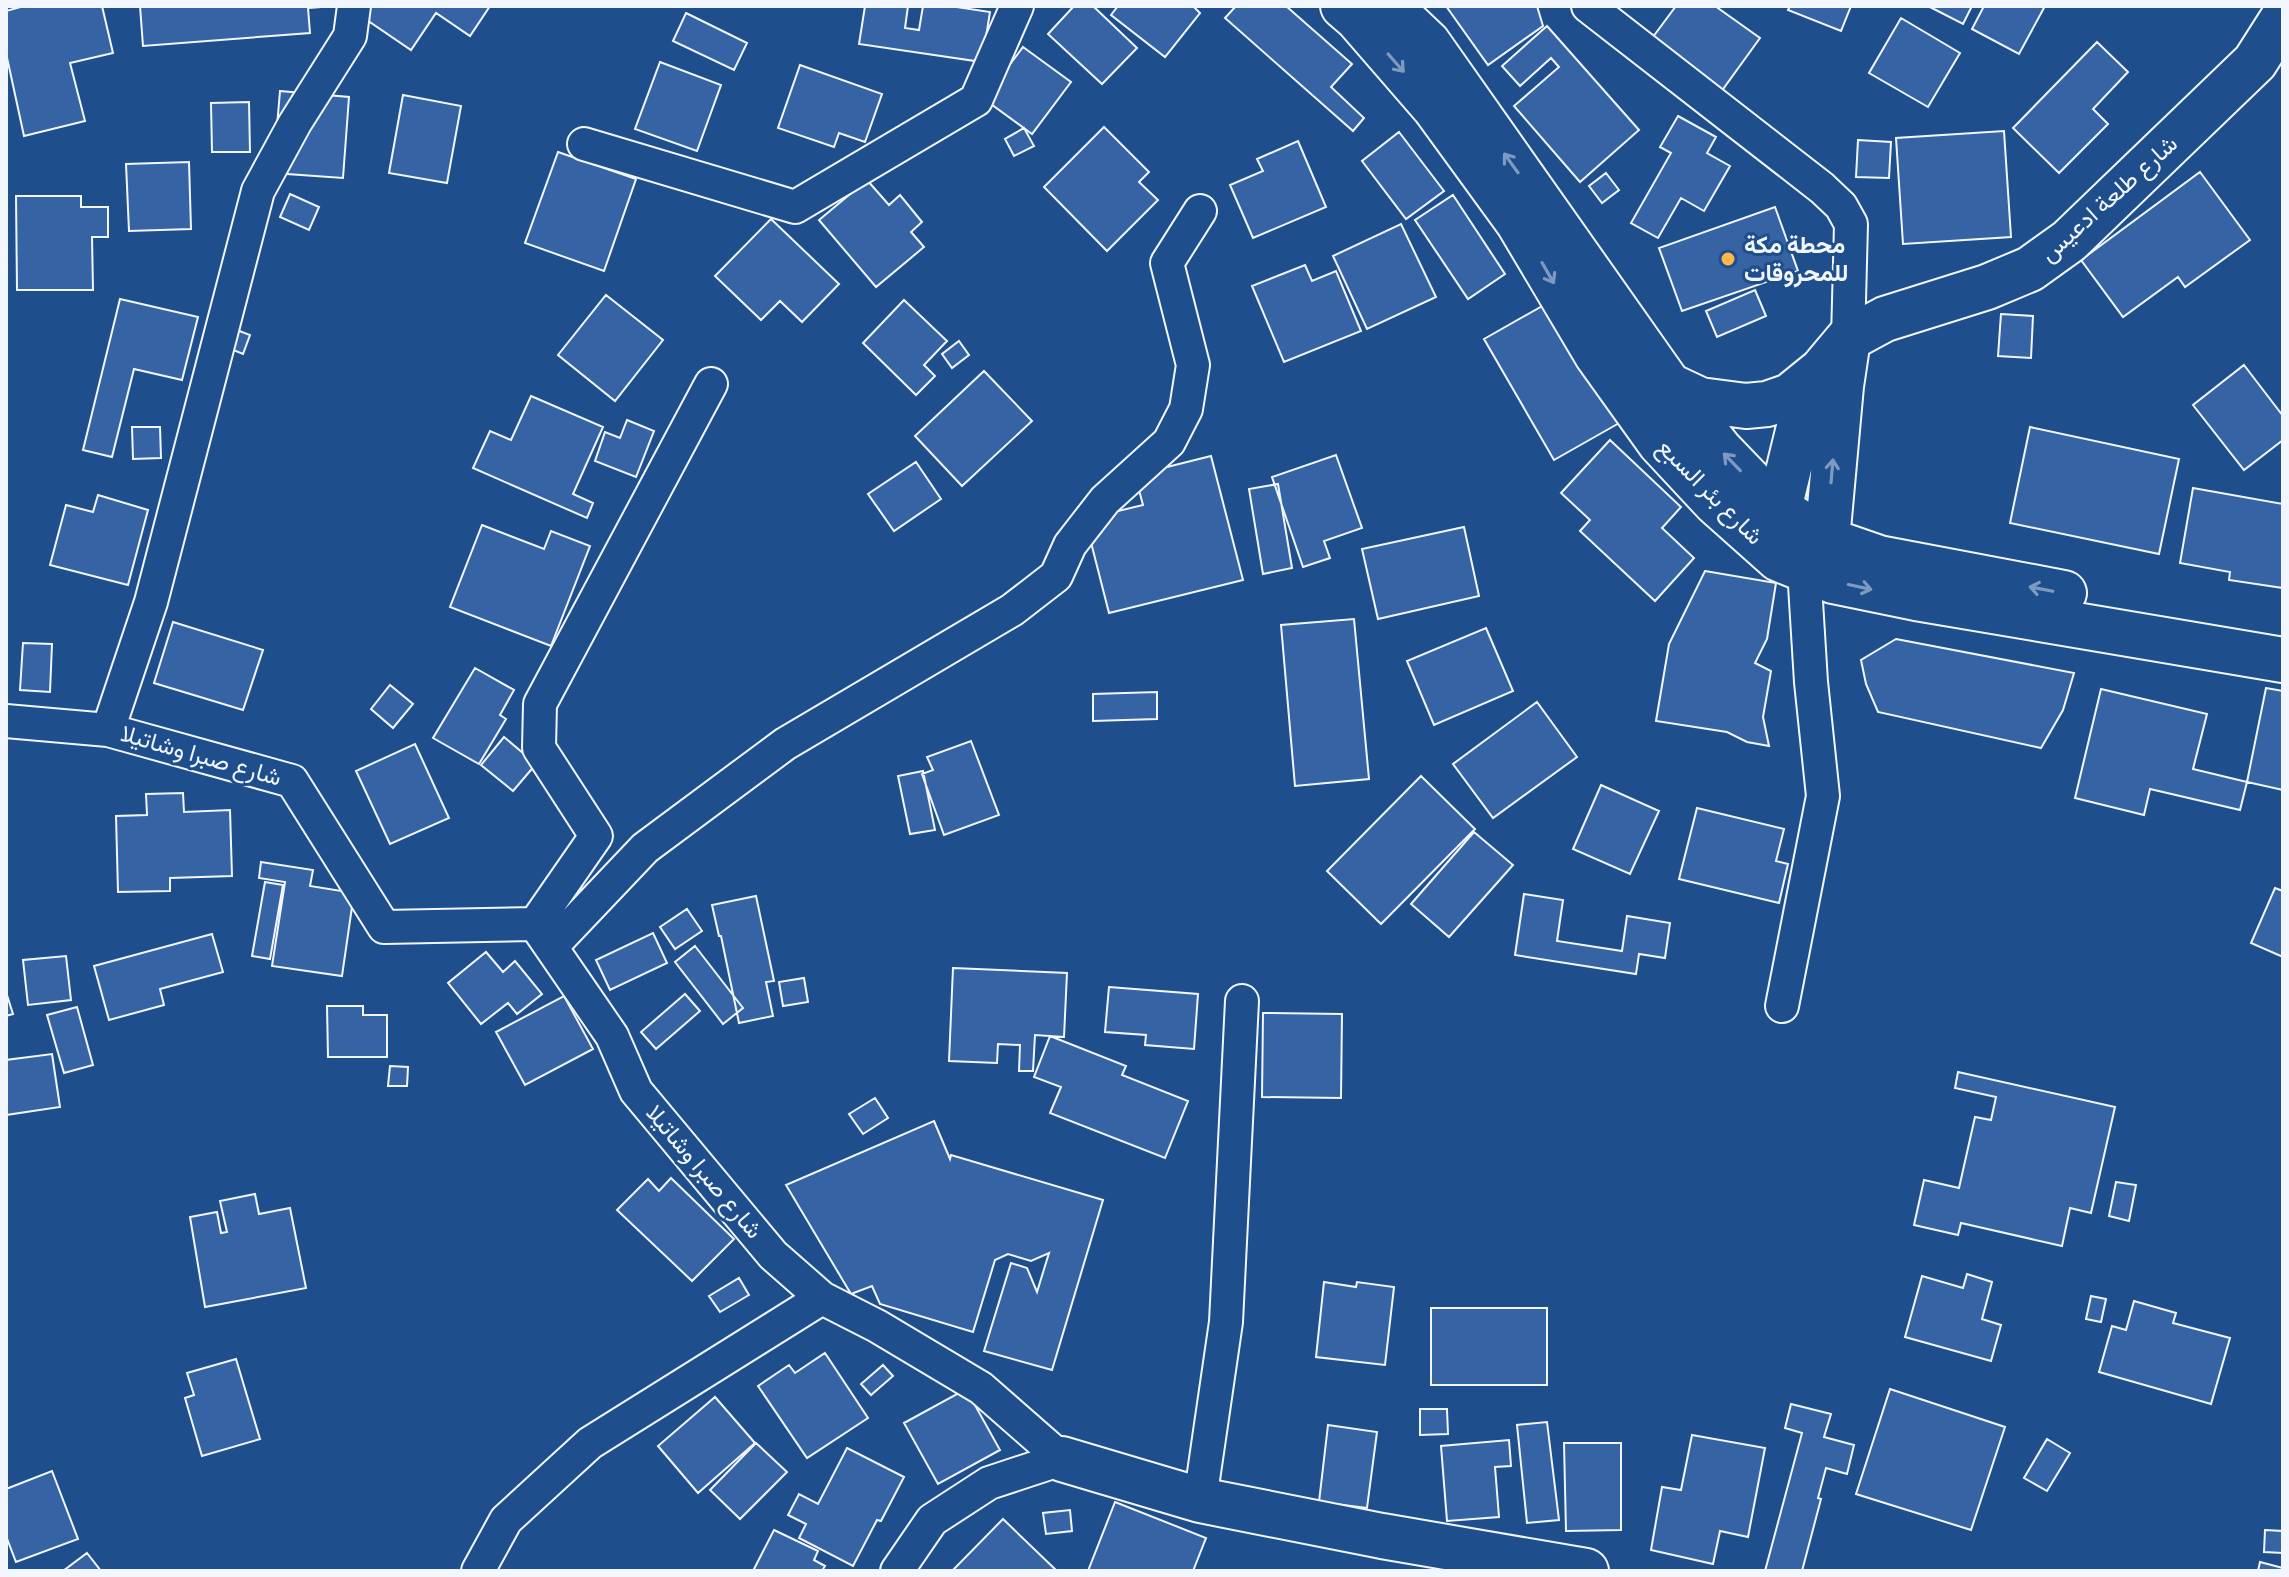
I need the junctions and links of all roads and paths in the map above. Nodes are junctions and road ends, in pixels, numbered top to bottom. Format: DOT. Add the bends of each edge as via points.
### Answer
graph roads {
  1 [pos="354,6"];
  2 [pos="1017,6"];
  3 [pos="1343,6"];
  4 [pos="1389,6"];
  5 [pos="1588,6"];
  6 [pos="2283,18"];
  7 [pos="584,144"];
  8 [pos="1200,211"];
  9 [pos="1835,354"];
  10 [pos="711,384"];
  11 [pos="1668,385"];
  12 [pos="1779,509"];
  13 [pos="1816,554"];
  14 [pos="2283,634"];
  15 [pos="2283,660"];
  16 [pos="6,721"];
  17 [pos="108,730"];
  18 [pos="543,935"];
  19 [pos="1242,1001"];
  20 [pos="1782,1006"];
  21 [pos="822,1298"];
  22 [pos="1062,1459"];
  23 [pos="1200,1500"];
  24 [pos="478,1571"];
  25 [pos="897,1571"];
  26 [pos="1586,1571"];
  1 -- 17 [label="street, شارع صبرا وشاتيلا" via="350,36 258,191 151,602"];
  2 -- 7 [label="street" via="976,100 795,207"];
  3 -- 13 [label="street, شارع بئر السبع, one-way" via="1435,108 1500,197 1597,355 1660,443 1779,559"];
  11 -- 4 [label="street, شارع بئر السبع, one-way" via="1428,43"];
  5 -- 9 [label="street" via="1841,206 1851,224"];
  6 -- 9 [label="street, شارع طلعة ادعيس" via="2255,62 2069,241 2030,269 1885,319"];
  8 -- 18 [label="street" via="1167,263 1193,365 1186,409 1169,442 1105,500 1070,545 1056,576 1012,610 785,744 645,848"];
  9 -- 11 [label="street, شارع طلعة ادعيس" via="1790,396 1767,404 1700,400"];
  9 -- 12 [label="street" via="1802,415"];
  13 -- 9 [label="street, one-way" via="1841,386"];
  10 -- 18 [label="street" via="540,704 539,748 596,836"];
  12 -- 11 [label="street, شارع بئر السبع, one-way" via="1720,450"];
  12 -- 13 [label="street, شارع بئر السبع"];
  14 -- 13 [label="street, شارع بئر السبع, one-way" via="1879,558"];
  13 -- 15 [label="street, شارع بئر السبع, one-way" via="1833,581"];
  13 -- 20 [label="street" via="1812,695 1823,796"];
  16 -- 17 [label="street"];
  17 -- 18 [label="street, شارع صبرا وشاتيلا" via="292,781 384,927"];
  18 -- 21 [label="street, شارع صبرا وشاتيلا" via="612,1036 636,1091 773,1255"];
  19 -- 23 [label="street" via="1226,1322"];
  21 -- 22 [label="street, شارع صبرا وشاتيلا" via="981,1388"];
  21 -- 24 [label="street" via="590,1443 506,1520"];
  22 -- 23 [label="street"];
  22 -- 25 [label="street" via="989,1483 932,1520"];
  23 -- 26 [label="street"];
}
